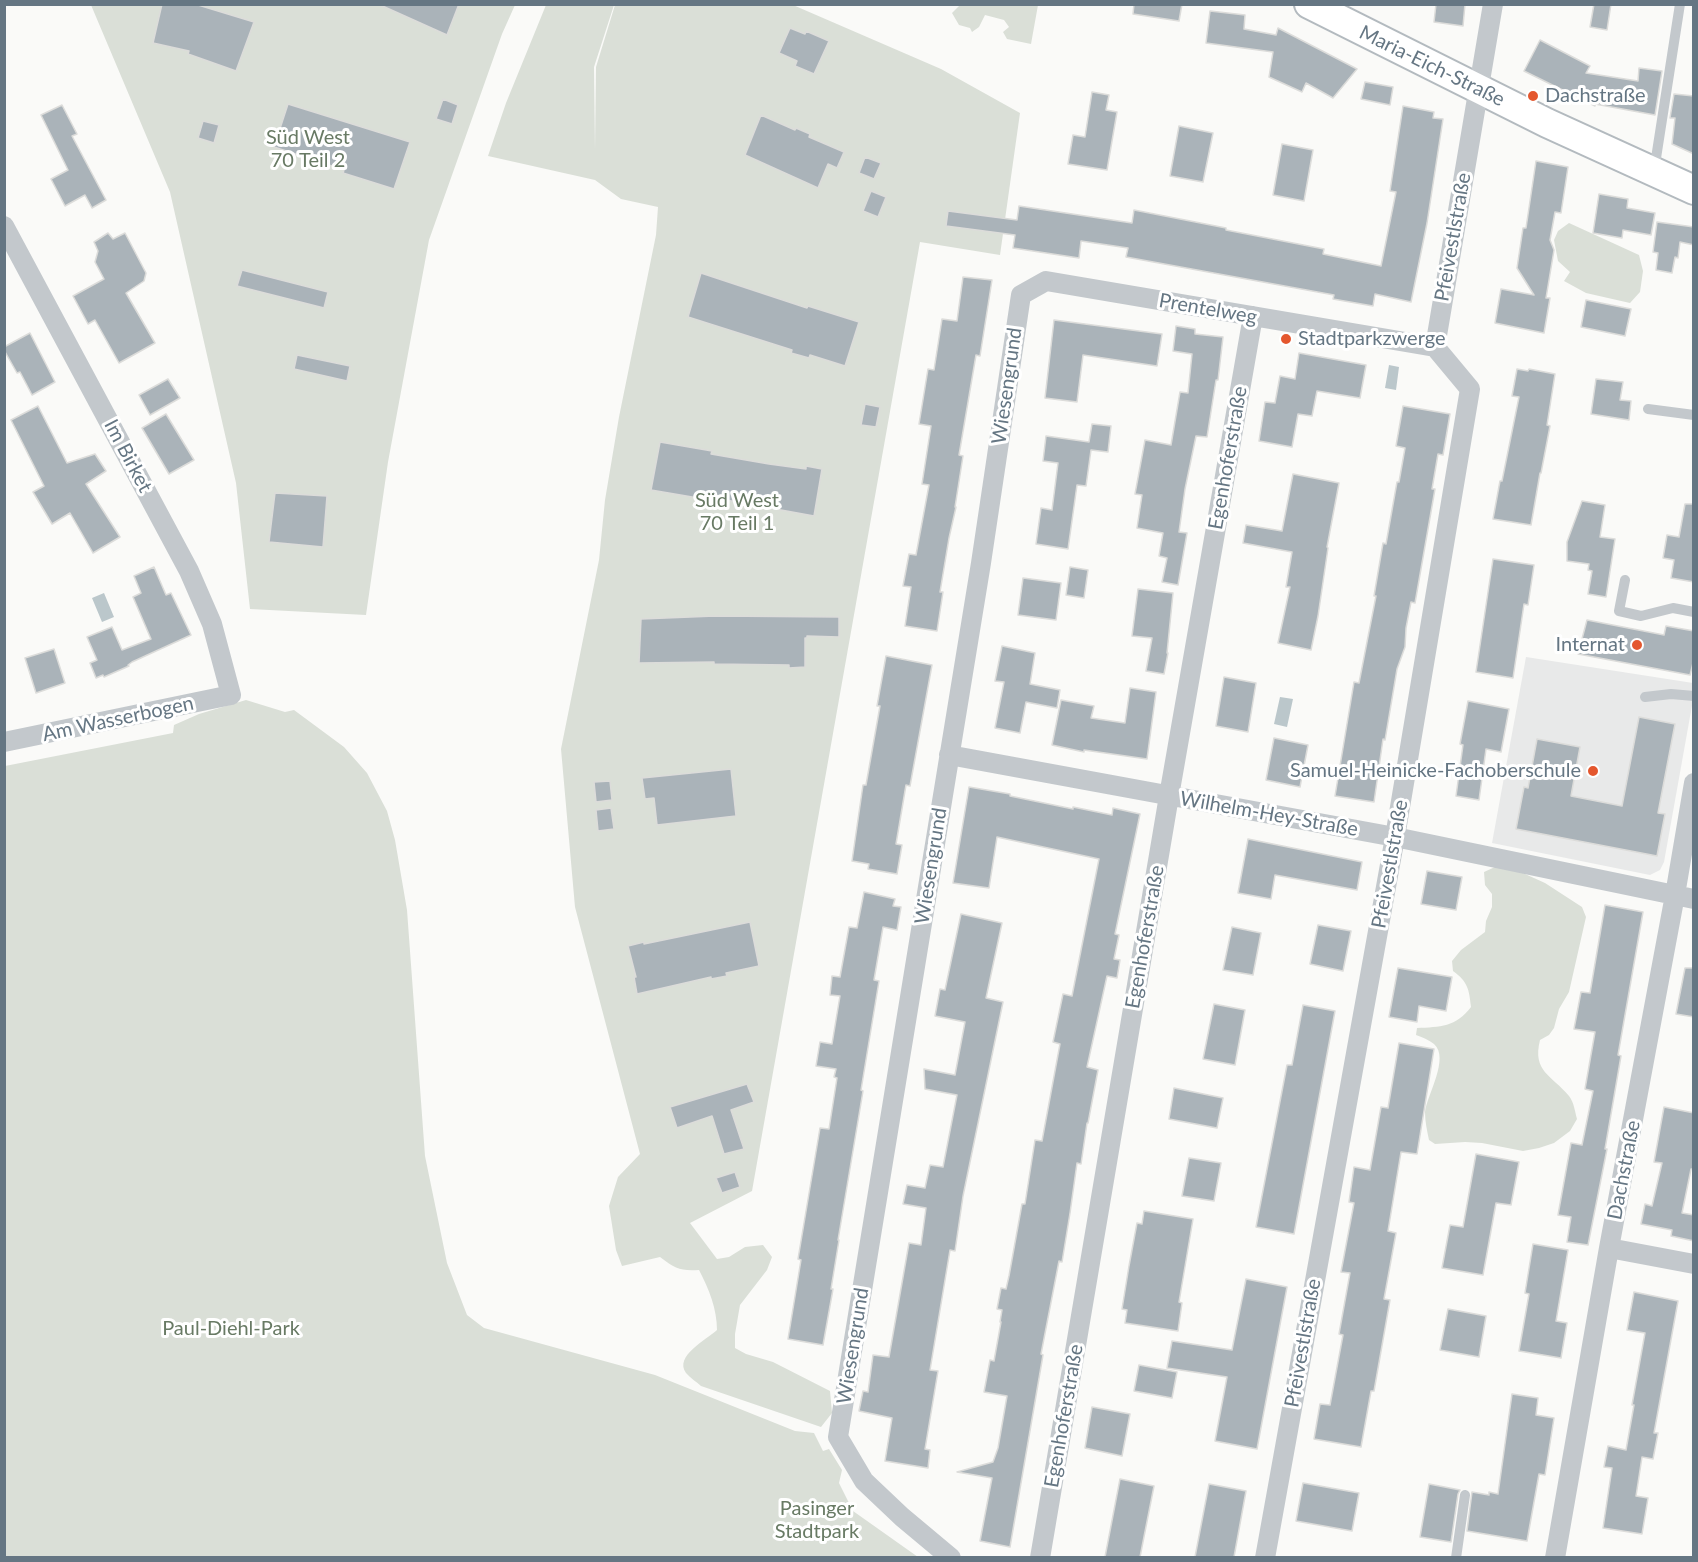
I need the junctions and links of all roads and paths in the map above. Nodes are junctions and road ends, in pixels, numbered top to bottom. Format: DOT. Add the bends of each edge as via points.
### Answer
graph roads {
  1 [pos="1309,4"];
  2 [pos="1493,4"];
  3 [pos="1680,4"];
  4 [pos="1478,89"];
  5 [pos="1654,172"];
  6 [pos="1694,190"];
  7 [pos="4,226"];
  8 [pos="1021,295"];
  9 [pos="1253,316"];
  10 [pos="1435,347"];
  11 [pos="1648,409"];
  12 [pos="1694,416"];
  13 [pos="1625,580"];
  14 [pos="1694,612"];
  15 [pos="231,695"];
  16 [pos="1694,696"];
  17 [pos="1645,697"];
  18 [pos="4,742"];
  19 [pos="949,755"];
  20 [pos="1694,783"];
  21 [pos="1169,796"];
  22 [pos="1395,837"];
  23 [pos="1684,897"];
  24 [pos="1609,1248"];
  25 [pos="1694,1264"];
  26 [pos="1465,1495"];
  27 [pos="951,1557"];
  28 [pos="1040,1557"];
  29 [pos="1264,1557"];
  30 [pos="1456,1557"];
  31 [pos="1556,1557"];
  1 -- 4 [label="street, Maria-Eich-Straße"];
  2 -- 4 [label="street, Pfeivestlstraße"];
  3 -- 5 [label="lane"];
  4 -- 5 [label="street, Maria-Eich-Straße"];
  4 -- 10 [label="street, Pfeivestlstraße"];
  5 -- 6 [label="street, Maria-Eich-Straße"];
  7 -- 15 [label="street, Im Birket" via="189,571 212,624"];
  8 -- 9 [label="street, Prentelweg" via="1046,281"];
  8 -- 19 [label="street, Wiesengrund"];
  9 -- 10 [label="street, Prentelweg"];
  9 -- 21 [label="street, Egenhoferstraße"];
  10 -- 22 [label="street, Pfeivestlstraße" via="1470,389"];
  11 -- 12 [label="lane"];
  13 -- 14 [label="lane" via="1619,611 1641,616 1673,608"];
  15 -- 18 [label="street, Am Wasserbogen"];
  16 -- 17 [label="lane"];
  19 -- 21 [label="street, Wilhelm-Hey-Straße"];
  19 -- 27 [label="street, Wiesengrund" via="838,1437 864,1481"];
  20 -- 23 [label="street, Dachstraße"];
  21 -- 22 [label="street, Wilhelm-Hey-Straße"];
  21 -- 28 [label="street, Egenhoferstraße"];
  22 -- 23 [label="street, Wilhelm-Hey-Straße"];
  22 -- 29 [label="street, Pfeivestlstraße"];
  23 -- 24 [label="street, Dachstraße"];
  24 -- 25 [label="street"];
  24 -- 31 [label="street, Dachstraße"];
  26 -- 30 [label="lane"];
}
